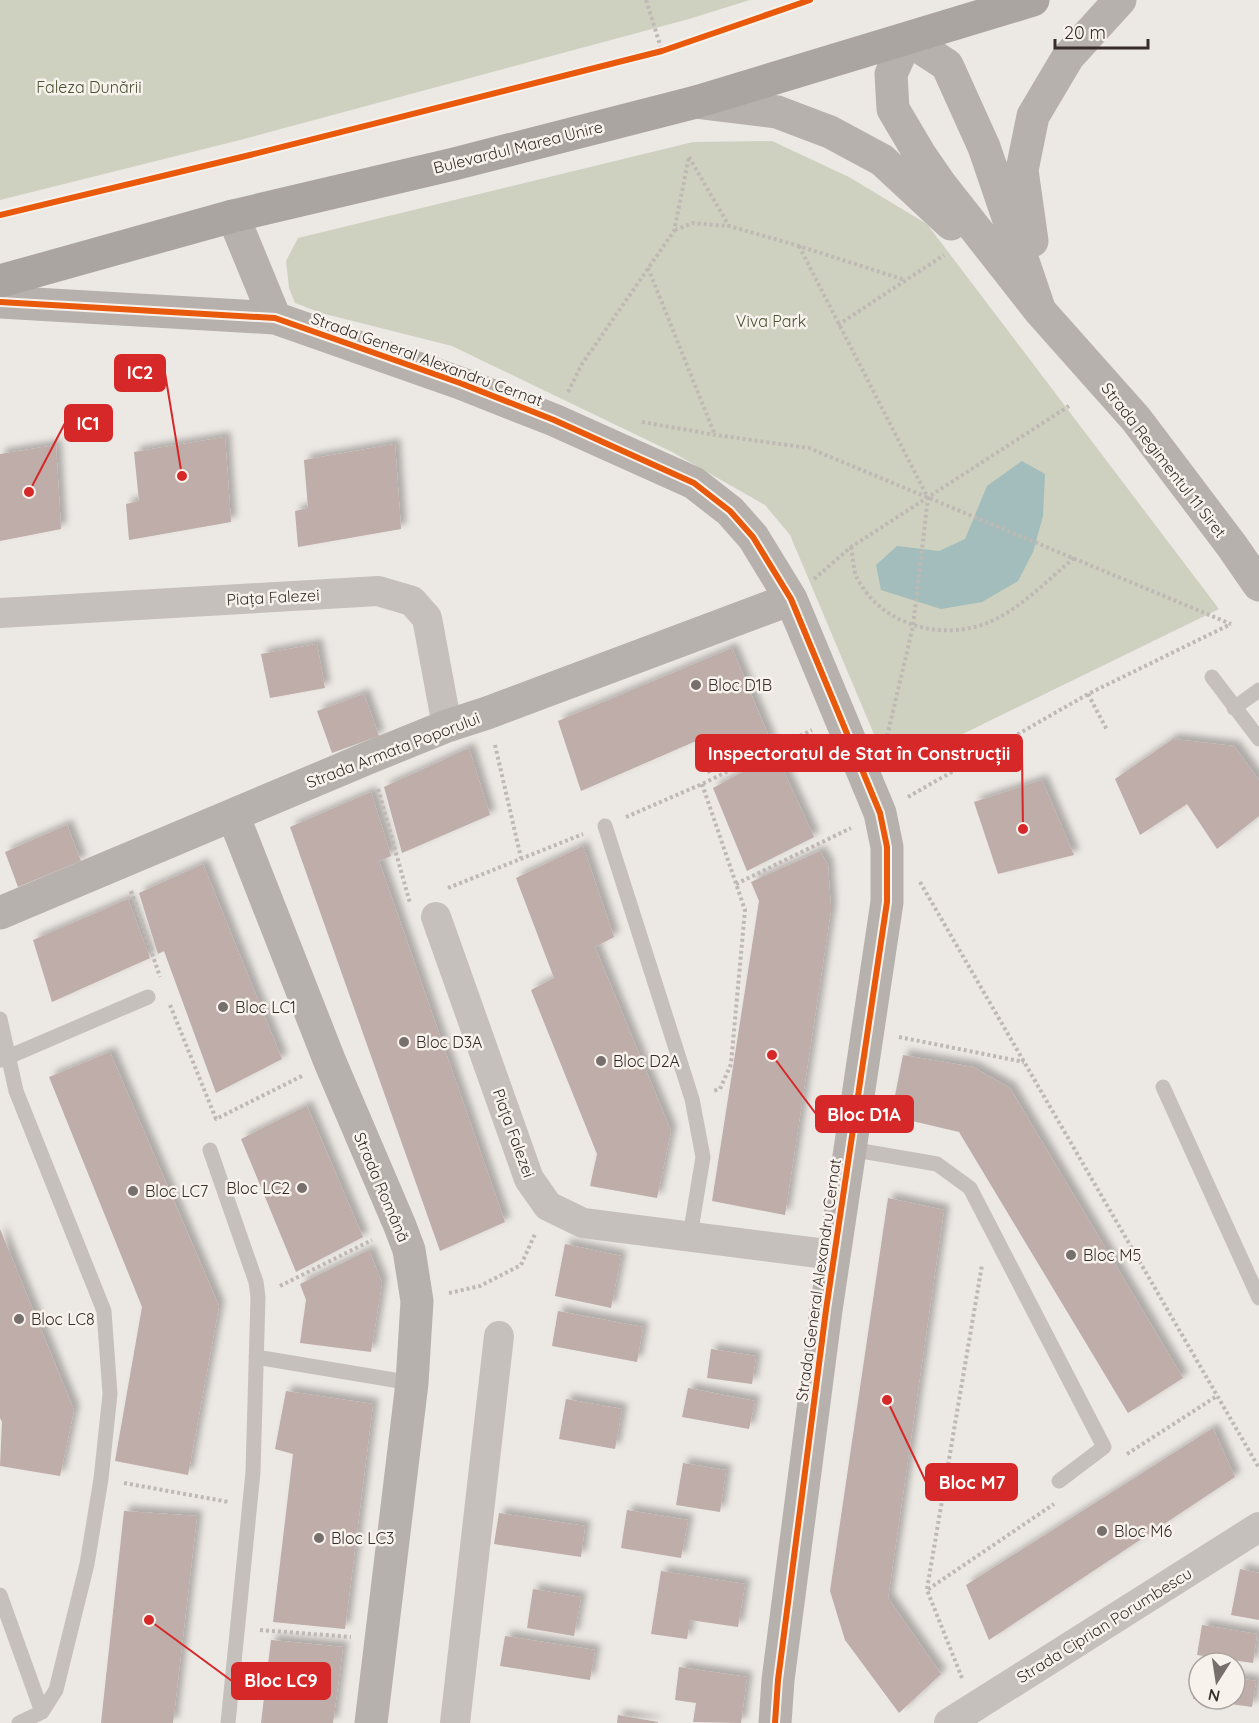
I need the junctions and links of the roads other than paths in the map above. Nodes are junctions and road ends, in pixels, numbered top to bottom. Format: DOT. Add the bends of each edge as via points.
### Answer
graph roads {
  1 [pos="1033,0"];
  2 [pos="1120,0"];
  3 [pos="907,39"];
  4 [pos="696,102"];
  5 [pos="233,216"];
  6 [pos="0,281"];
  7 [pos="0,302"];
  8 [pos="1041,311"];
  9 [pos="275,318"];
  10 [pos="1259,585"];
  11 [pos="791,599"];
  12 [pos="0,613"];
  13 [pos="1212,677"];
  14 [pos="1259,690"];
  15 [pos="1234,708"];
  16 [pos="447,726"];
  17 [pos="1259,739"];
  18 [pos="233,815"];
  19 [pos="605,826"];
  20 [pos="433,906"];
  21 [pos="0,913"];
  22 [pos="148,998"];
  23 [pos="0,1019"];
  24 [pos="4,1058"];
  25 [pos="1163,1087"];
  26 [pos="850,1149"];
  27 [pos="210,1150"];
  28 [pos="690,1236"];
  29 [pos="834,1255"];
  30 [pos="1259,1298"];
  31 [pos="499,1336"];
  32 [pos="256,1357"];
  33 [pos="412,1383"];
  34 [pos="1059,1481"];
  35 [pos="1259,1527"];
  36 [pos="0,1595"];
  37 [pos="42,1712"];
  38 [pos="961,1715"];
  39 [pos="19,1723"];
  40 [pos="228,1723"];
  41 [pos="371,1723"];
  42 [pos="455,1723"];
  43 [pos="775,1723"];
  1 -- 3 [label="main road, Bulevardul Marea Unire"];
  2 -- 8 [label="street" via="1068,57 1033,116 1022,171"];
  3 -- 4 [label="main road, Bulevardul Marea Unire"];
  3 -- 8 [label="street" via="947,65 984,147"];
  3 -- 8 [label="street" via="891,74 893,109 941,185"];
  4 -- 5 [label="main road, Bulevardul Marea Unire"];
  4 -- 8 [label="street" via="777,112 830,132 882,160"];
  5 -- 6 [label="main road, Bulevardul Marea Unire"];
  5 -- 9 [label="street"];
  7 -- 9 [label="street, Strada General Alexandru Cernat"];
  8 -- 10 [label="street, Strada Regimentul 11 Siret" via="1136,419"];
  9 -- 11 [label="street, Strada General Alexandru Cernat" via="554,420 694,483 730,511 753,537"];
  11 -- 16 [label="street, Strada Armata Poporului"];
  11 -- 26 [label="street, Strada General Alexandru Cernat" via="876,805 887,846 887,902"];
  12 -- 16 [label="street, Piața Falezei" via="378,591 412,601 427,618"];
  13 -- 15 [label="lane"];
  14 -- 15 [label="lane"];
  15 -- 17 [label="lane"];
  16 -- 18 [label="street, Strada Armata Poporului"];
  18 -- 21 [label="street, Strada Armata Poporului"];
  18 -- 33 [label="street, Strada Română" via="409,1250 417,1301"];
  19 -- 28 [label="lane" via="692,1099 703,1158"];
  20 -- 28 [label="street, Piața Falezei" via="529,1179 548,1206 583,1223"];
  22 -- 24 [label="lane"];
  23 -- 24 [label="lane"];
  24 -- 37 [label="lane" via="104,1311 110,1394 87,1564 56,1690"];
  25 -- 30 [label="lane"];
  26 -- 29 [label="street, Strada General Alexandru Cernat"];
  26 -- 34 [label="lane" via="937,1164 969,1188 1104,1447"];
  27 -- 32 [label="lane" via="256,1282"];
  28 -- 29 [label="street, Piața Falezei"];
  29 -- 43 [label="street, Strada General Alexandru Cernat"];
  31 -- 42 [label="street"];
  32 -- 33 [label="lane"];
  32 -- 40 [label="lane" via="253,1472"];
  33 -- 41 [label="street, Strada Română"];
  35 -- 38 [label="street, Strada Ciprian Porumbescu"];
  36 -- 37 [label="lane"];
  37 -- 39 [label="lane"];
}
